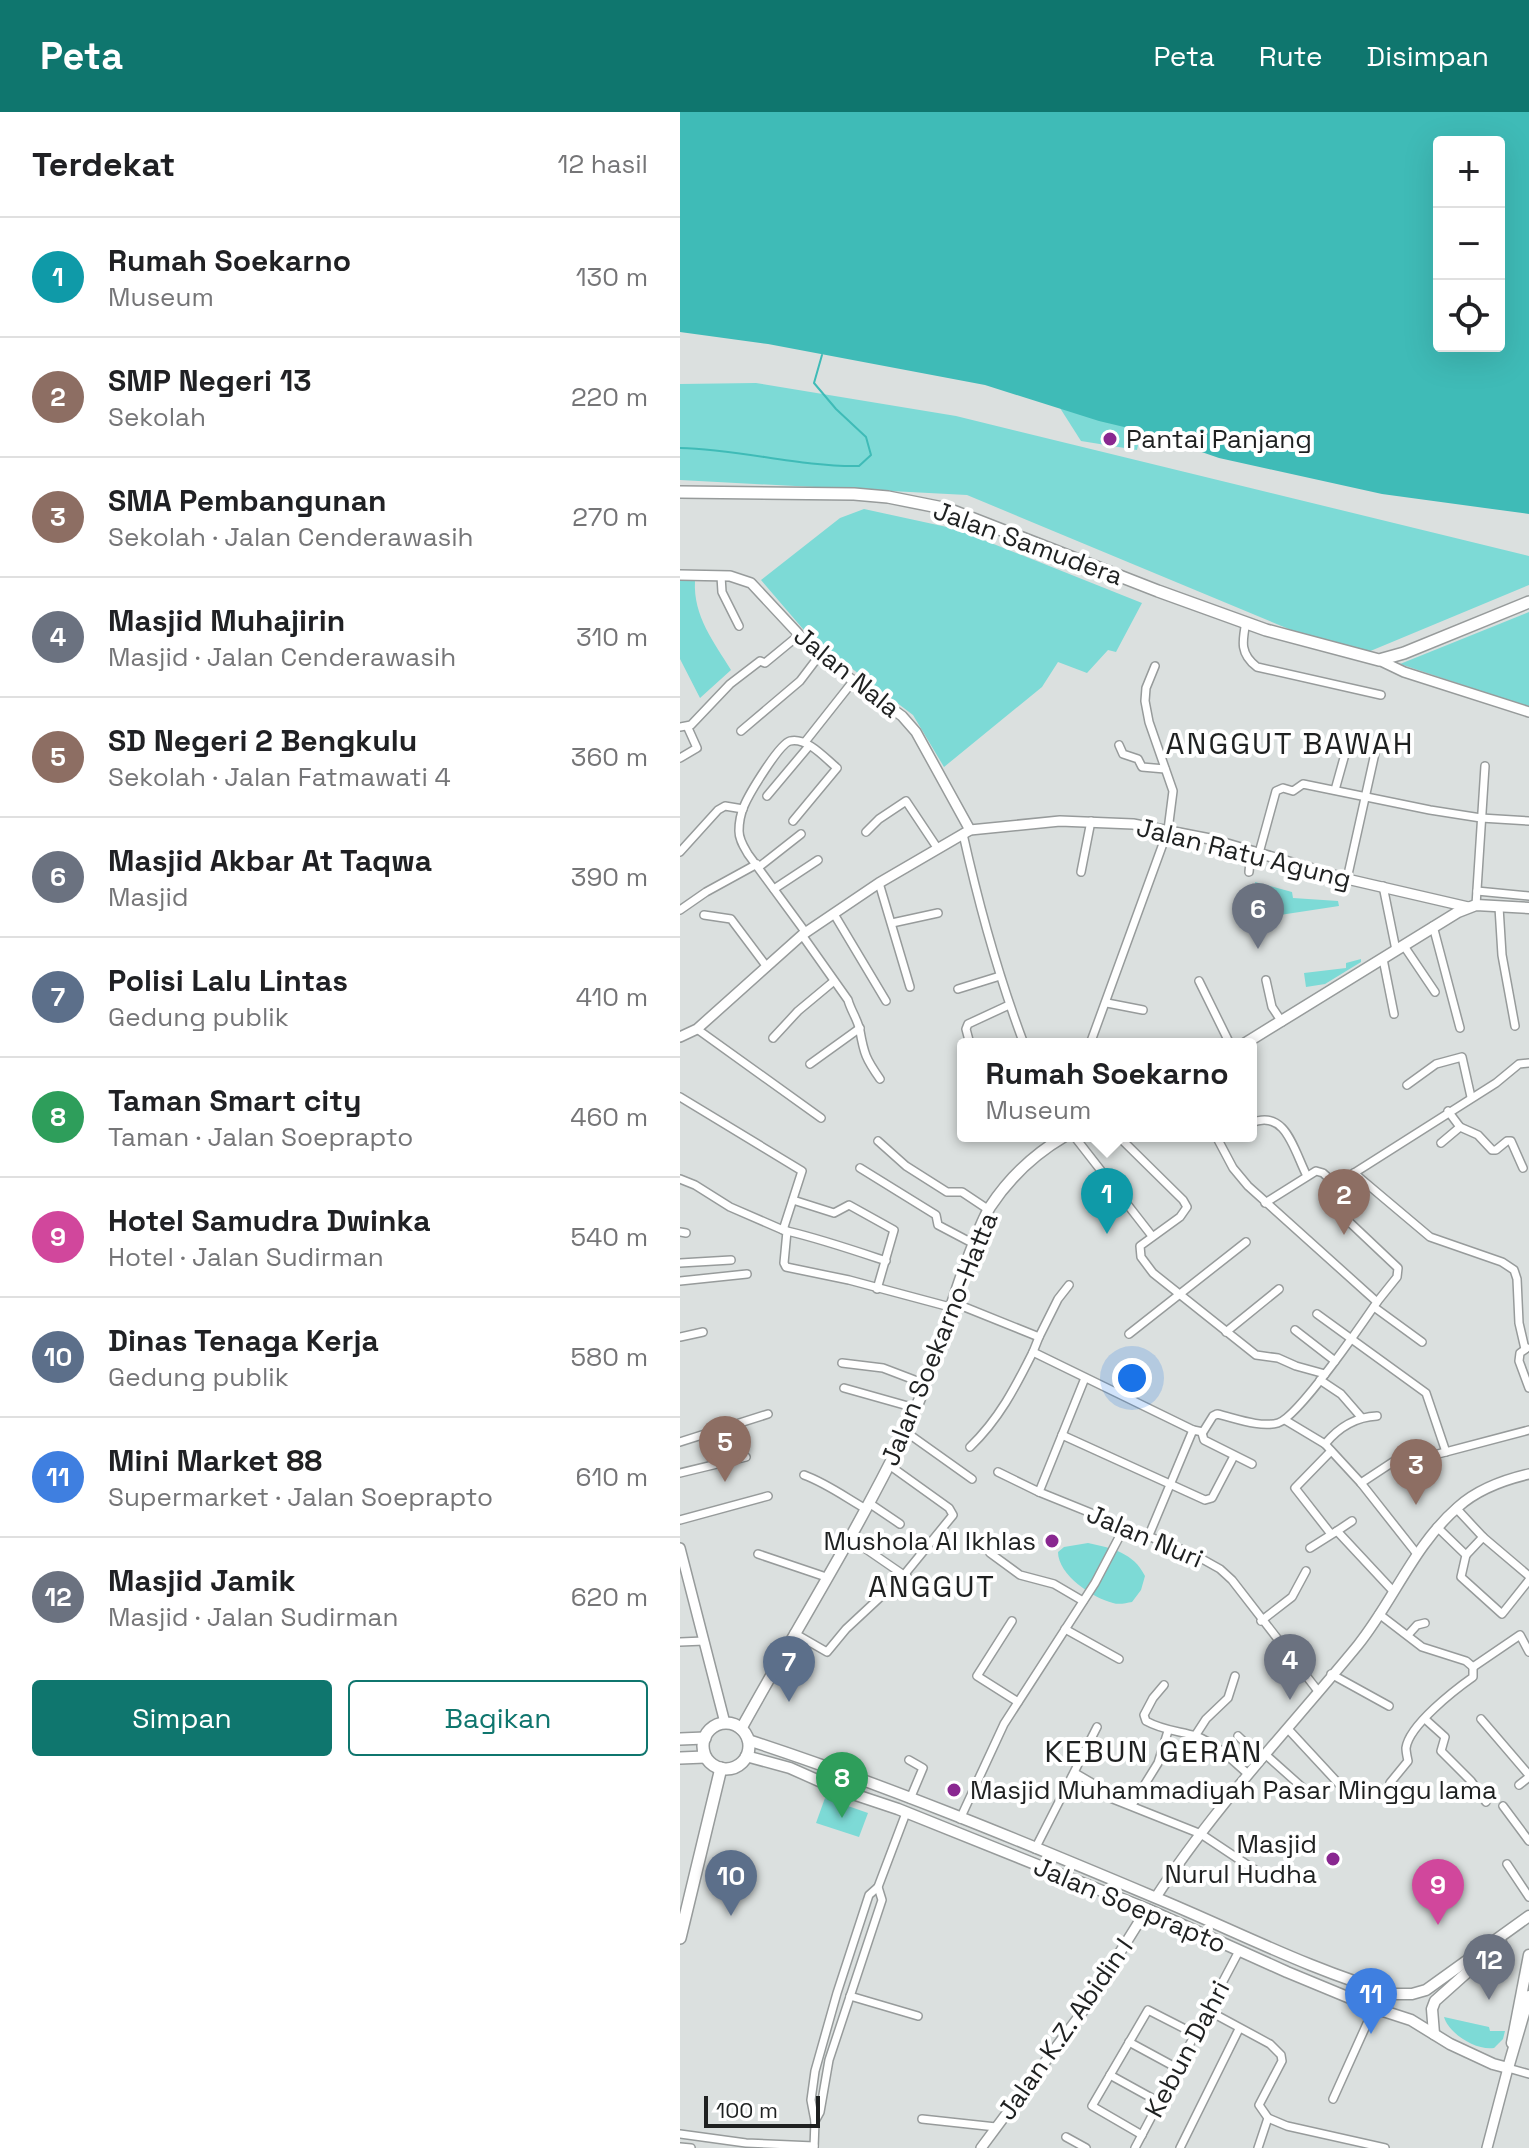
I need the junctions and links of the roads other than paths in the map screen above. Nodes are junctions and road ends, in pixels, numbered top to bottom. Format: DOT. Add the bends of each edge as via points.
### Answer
graph roads {
  1 [pos="680,492"];
  2 [pos="680,575"];
  3 [pos="721,576"];
  4 [pos="1529,602"];
  5 [pos="1246,622"];
  6 [pos="739,626"];
  7 [pos="799,635"];
  8 [pos="819,656"];
  9 [pos="1379,660"];
  10 [pos="1155,666"];
  11 [pos="854,680"];
  12 [pos="1381,695"];
  13 [pos="1529,712"];
  14 [pos="684,727"];
  15 [pos="741,731"];
  16 [pos="807,744"];
  17 [pos="1377,744"];
  18 [pos="1119,745"];
  19 [pos="1347,747"];
  20 [pos="680,758"];
  21 [pos="1485,766"];
  22 [pos="1165,769"];
  23 [pos="1335,790"];
  24 [pos="767,796"];
  25 [pos="1366,798"];
  26 [pos="743,809"];
  27 [pos="1481,818"];
  28 [pos="793,821"];
  29 [pos="1091,821"];
  30 [pos="1529,821"];
  31 [pos="1168,830"];
  32 [pos="866,832"];
  33 [pos="966,832"];
  34 [pos="801,834"];
  35 [pos="938,849"];
  36 [pos="680,852"];
  37 [pos="1255,852"];
  38 [pos="818,860"];
  39 [pos="758,865"];
  40 [pos="1081,872"];
  41 [pos="1249,872"];
  42 [pos="1347,879"];
  43 [pos="879,883"];
  44 [pos="1383,886"];
  45 [pos="774,889"];
  46 [pos="1477,891"];
  47 [pos="1529,896"];
  48 [pos="1472,906"];
  49 [pos="1499,907"];
  50 [pos="1529,908"];
  51 [pos="680,910"];
  52 [pos="938,913"];
  53 [pos="834,914"];
  54 [pos="704,915"];
  55 [pos="892,923"];
  56 [pos="1433,926"];
  57 [pos="804,934"];
  58 [pos="1400,948"];
  59 [pos="1383,959"];
  60 [pos="767,967"];
  61 [pos="1000,976"];
  62 [pos="1266,980"];
  63 [pos="834,981"];
  64 [pos="1199,981"];
  65 [pos="910,987"];
  66 [pos="958,989"];
  67 [pos="1435,992"];
  68 [pos="886,1001"];
  69 [pos="1107,1003"];
  70 [pos="1009,1005"];
  71 [pos="1143,1010"];
  72 [pos="1394,1014"];
  73 [pos="1282,1022"];
  74 [pos="1515,1026"];
  75 [pos="860,1028"];
  76 [pos="1460,1028"];
  77 [pos="697,1029"];
  78 [pos="680,1037"];
  79 [pos="773,1038"];
  80 [pos="968,1038"];
  81 [pos="1022,1038"];
  82 [pos="1092,1038"];
  83 [pos="1227,1038"];
  84 [pos="1254,1038"];
  85 [pos="1529,1063"];
  86 [pos="810,1064"];
  87 [pos="880,1079"];
  88 [pos="1407,1085"];
  89 [pos="680,1097"];
  90 [pos="1471,1097"];
  91 [pos="1448,1111"];
  92 [pos="821,1118"];
  93 [pos="1257,1121"];
  94 [pos="1460,1127"];
  95 [pos="878,1141"];
  96 [pos="1048,1142"];
  97 [pos="1079,1142"];
  98 [pos="1124,1142"];
  99 [pos="1222,1142"];
  100 [pos="1441,1143"];
  101 [pos="860,1168"];
  102 [pos="1523,1168"];
  103 [pos="1354,1173"];
  104 [pos="1307,1176"];
  105 [pos="680,1179"];
  106 [pos="793,1200"];
  107 [pos="1326,1200"];
  108 [pos="1265,1203"];
  109 [pos="989,1210"];
  110 [pos="785,1231"];
  111 [pos="1152,1236"];
  112 [pos="1246,1242"];
  113 [pos="974,1244"];
  114 [pos="731,1260"];
  115 [pos="886,1261"];
  116 [pos="680,1263"];
  117 [pos="747,1274"];
  118 [pos="680,1281"];
  119 [pos="1069,1285"];
  120 [pos="877,1289"];
  121 [pos="1279,1289"];
  122 [pos="1179,1293"];
  123 [pos="951,1305"];
  124 [pos="1375,1305"];
  125 [pos="1317,1314"];
  126 [pos="1295,1330"];
  127 [pos="703,1332"];
  128 [pos="1226,1332"];
  129 [pos="1129,1334"];
  130 [pos="680,1337"];
  131 [pos="1039,1337"];
  132 [pos="1351,1337"];
  133 [pos="1422,1342"];
  134 [pos="1033,1352"];
  135 [pos="1523,1353"];
  136 [pos="1335,1361"];
  137 [pos="842,1363"];
  138 [pos="1323,1377"];
  139 [pos="1085,1378"];
  140 [pos="925,1384"];
  141 [pos="844,1388"];
  142 [pos="1529,1388"];
  143 [pos="915,1408"];
  144 [pos="768,1414"];
  145 [pos="1377,1416"];
  146 [pos="1361,1417"];
  147 [pos="1285,1420"];
  148 [pos="1529,1430"];
  149 [pos="1198,1431"];
  150 [pos="906,1432"];
  151 [pos="1062,1435"];
  152 [pos="680,1442"];
  153 [pos="970,1447"];
  154 [pos="1328,1448"];
  155 [pos="1446,1452"];
  156 [pos="1234,1456"];
  157 [pos="746,1457"];
  158 [pos="1252,1464"];
  159 [pos="889,1465"];
  160 [pos="998,1472"];
  161 [pos="680,1473"];
  162 [pos="1529,1474"];
  163 [pos="804,1475"];
  164 [pos="972,1479"];
  165 [pos="1169,1483"];
  166 [pos="1361,1483"];
  167 [pos="1039,1492"];
  168 [pos="768,1496"];
  169 [pos="867,1506"];
  170 [pos="1456,1508"];
  171 [pos="680,1520"];
  172 [pos="1352,1521"];
  173 [pos="900,1524"];
  174 [pos="1125,1526"];
  175 [pos="1437,1527"];
  176 [pos="1334,1532"];
  177 [pos="1149,1535"];
  178 [pos="1483,1537"];
  179 [pos="850,1538"];
  180 [pos="680,1548"];
  181 [pos="1310,1548"];
  182 [pos="990,1553"];
  183 [pos="758,1554"];
  184 [pos="1417,1554"];
  185 [pos="1466,1555"];
  186 [pos="1306,1571"];
  187 [pos="904,1575"];
  188 [pos="826,1577"];
  189 [pos="1529,1578"];
  190 [pos="927,1591"];
  191 [pos="1393,1591"];
  192 [pos="680,1592"];
  193 [pos="692,1592"];
  194 [pos="1083,1601"];
  195 [pos="1379,1614"];
  196 [pos="1012,1621"];
  197 [pos="1261,1621"];
  198 [pos="1425,1623"];
  199 [pos="1065,1629"];
  200 [pos="794,1633"];
  201 [pos="1408,1635"];
  202 [pos="704,1641"];
  203 [pos="680,1642"];
  204 [pos="1529,1652"];
  205 [pos="1119,1659"];
  206 [pos="1473,1667"];
  207 [pos="1331,1674"];
  208 [pos="1235,1676"];
  209 [pos="1164,1685"];
  210 [pos="1318,1691"];
  211 [pos="1018,1702"];
  212 [pos="1389,1706"];
  213 [pos="1425,1719"];
  214 [pos="1481,1719"];
  215 [pos="725,1723"];
  216 [pos="1097,1727"];
  217 [pos="1288,1729"];
  218 [pos="1168,1731"];
  219 [pos="744,1734"];
  220 [pos="1195,1736"];
  221 [pos="1238,1736"];
  222 [pos="705,1738"];
  223 [pos="680,1739"];
  224 [pos="746,1756"];
  225 [pos="705,1757"];
  226 [pos="1264,1757"];
  227 [pos="680,1758"];
  228 [pos="909,1760"];
  229 [pos="721,1768"];
  230 [pos="1075,1773"];
  231 [pos="1248,1774"];
  232 [pos="1529,1776"];
  233 [pos="1390,1783"];
  234 [pos="1339,1784"];
  235 [pos="1519,1785"];
  236 [pos="1303,1788"];
  237 [pos="910,1799"];
  238 [pos="1486,1802"];
  239 [pos="1132,1805"];
  240 [pos="1503,1806"];
  241 [pos="906,1813"];
  242 [pos="960,1819"];
  243 [pos="1201,1834"];
  244 [pos="1529,1841"];
  245 [pos="1035,1849"];
  246 [pos="1507,1864"];
  247 [pos="1258,1872"];
  248 [pos="878,1887"];
  249 [pos="1156,1897"];
  250 [pos="1529,1897"];
  251 [pos="1147,1909"];
  252 [pos="1529,1916"];
  253 [pos="1513,1928"];
  254 [pos="680,1938"];
  255 [pos="1239,1951"];
  256 [pos="1529,1958"];
  257 [pos="850,1996"];
  258 [pos="1529,1996"];
  259 [pos="1374,2008"];
  260 [pos="1207,2010"];
  261 [pos="918,2016"];
  262 [pos="1239,2029"];
  263 [pos="1195,2034"];
  264 [pos="1434,2034"];
  265 [pos="1129,2042"];
  266 [pos="1512,2051"];
  267 [pos="1177,2068"];
  268 [pos="1508,2068"];
  269 [pos="1529,2074"];
  270 [pos="1110,2075"];
  271 [pos="1333,2099"];
  272 [pos="1159,2102"];
  273 [pos="1268,2118"];
  274 [pos="922,2119"];
  275 [pos="815,2121"];
  276 [pos="996,2127"];
  277 [pos="680,2134"];
  278 [pos="1142,2135"];
  279 [pos="1066,2137"];
  280 [pos="727,2144"];
  281 [pos="680,2147"];
  282 [pos="814,2147"];
  283 [pos="691,2148"];
  284 [pos="981,2148"];
  285 [pos="1086,2148"];
  286 [pos="1135,2148"];
  287 [pos="1180,2148"];
  288 [pos="1258,2148"];
  289 [pos="1385,2148"];
  290 [pos="1487,2148"];
  1 -- 5 [label="main road, Jalan Samudera" via="854,494 948,509"];
  2 -- 3 [label="street, Jalan Nala"];
  3 -- 6 [label="street" via="722,592"];
  3 -- 7 [label="street, Jalan Nala" via="751,583"];
  4 -- 9 [label="main road"];
  5 -- 9 [label="main road, Jalan Samudera"];
  5 -- 12 [label="street" via="1243,651 1257,667"];
  7 -- 8 [label="street, Jalan Nala"];
  7 -- 14 [label="street" via="765,663 742,673"];
  8 -- 11 [label="street, Jalan Nala"];
  8 -- 15 [label="street" via="800,681"];
  9 -- 13 [label="street"];
  10 -- 22 [label="street" via="1145,701"];
  11 -- 16 [label="street"];
  11 -- 33 [label="street, Jalan Nala" via="913,727"];
  14 -- 20 [label="street" via="697,748"];
  16 -- 24 [label="street"];
  16 -- 26 [label="street" via="785,743"];
  16 -- 28 [label="street" via="837,768"];
  17 -- 25 [label="street"];
  18 -- 22 [label="street" via="1142,767"];
  19 -- 23 [label="street"];
  21 -- 27 [label="street"];
  22 -- 31 [label="street" via="1173,791"];
  23 -- 25 [label="street"];
  23 -- 37 [label="street" via="1303,784 1293,791 1278,789"];
  25 -- 27 [label="street"];
  25 -- 42 [label="street"];
  26 -- 36 [label="street" via="718,810"];
  26 -- 39 [label="street" via="739,836"];
  27 -- 30 [label="street"];
  27 -- 46 [label="street"];
  29 -- 31 [label="street, Jalan Ratu Agung"];
  29 -- 33 [label="street, Jalan Ratu Agung"];
  29 -- 40 [label="street"];
  31 -- 37 [label="street, Jalan Ratu Agung"];
  31 -- 69 [label="street"];
  32 -- 35 [label="street" via="906,801"];
  33 -- 35 [label="street"];
  33 -- 61 [label="street" via="977,902"];
  34 -- 39 [label="street"];
  35 -- 43 [label="street"];
  37 -- 41 [label="street"];
  37 -- 42 [label="street, Jalan Ratu Agung"];
  38 -- 45 [label="street"];
  39 -- 45 [label="street"];
  39 -- 51 [label="street"];
  42 -- 44 [label="street, Jalan Ratu Agung"];
  43 -- 53 [label="street"];
  43 -- 55 [label="street"];
  44 -- 48 [label="street, Jalan Ratu Agung"];
  44 -- 58 [label="street"];
  45 -- 57 [label="street"];
  46 -- 47 [label="street"];
  46 -- 48 [label="street"];
  48 -- 49 [label="main road"];
  48 -- 56 [label="main road"];
  49 -- 50 [label="main road"];
  49 -- 74 [label="street"];
  52 -- 55 [label="street"];
  53 -- 57 [label="street"];
  53 -- 68 [label="street"];
  54 -- 60 [label="street" via="731,919"];
  55 -- 65 [label="street"];
  56 -- 58 [label="main road"];
  56 -- 76 [label="street"];
  57 -- 60 [label="street"];
  57 -- 63 [label="street"];
  58 -- 59 [label="main road"];
  58 -- 67 [label="street"];
  59 -- 72 [label="street"];
  59 -- 73 [label="main road"];
  60 -- 77 [label="street"];
  61 -- 66 [label="street"];
  61 -- 70 [label="street"];
  62 -- 73 [label="street" via="1272,1007"];
  63 -- 75 [label="street"];
  63 -- 79 [label="street"];
  64 -- 83 [label="street"];
  69 -- 71 [label="street"];
  69 -- 82 [label="street"];
  70 -- 80 [label="street" via="968,1024"];
  70 -- 81 [label="street"];
  73 -- 84 [label="main road"];
  75 -- 86 [label="street"];
  75 -- 87 [label="street" via="863,1052"];
  77 -- 78 [label="street"];
  77 -- 92 [label="street"];
  85 -- 90 [label="street" via="1519,1064"];
  88 -- 90 [label="street" via="1436,1064 1462,1057"];
  89 -- 106 [label="street" via="802,1171"];
  90 -- 91 [label="street"];
  91 -- 94 [label="street"];
  91 -- 103 [label="street"];
  93 -- 104 [label="street" via="1278,1122"];
  94 -- 100 [label="street"];
  94 -- 102 [label="street" via="1478,1135 1492,1150 1511,1141"];
  95 -- 109 [label="street" via="947,1192 960,1191"];
  96 -- 109 [label="main road, Jalan Soekarno-Hatta"];
  97 -- 111 [label="street"];
  98 -- 111 [label="street" via="1187,1207"];
  99 -- 108 [label="street" via="1233,1168"];
  101 -- 113 [label="street" via="936,1215 938,1225"];
  103 -- 104 [label="street" via="1335,1184 1319,1171"];
  103 -- 135 [label="street" via="1430,1237 1516,1272"];
  104 -- 108 [label="street"];
  105 -- 110 [label="street"];
  106 -- 110 [label="street"];
  106 -- 115 [label="street" via="834,1213 849,1205 892,1229"];
  107 -- 124 [label="street" via="1398,1268"];
  108 -- 124 [label="street"];
  109 -- 113 [label="main road, Jalan Soekarno-Hatta"];
  110 -- 115 [label="street"];
  110 -- 120 [label="street" via="786,1267"];
  111 -- 122 [label="street" via="1140,1246 1141,1257"];
  112 -- 122 [label="street"];
  113 -- 123 [label="main road, Jalan Soekarno-Hatta"];
  114 -- 116 [label="street"];
  115 -- 120 [label="street"];
  117 -- 118 [label="street"];
  119 -- 131 [label="street"];
  120 -- 123 [label="street"];
  121 -- 128 [label="street"];
  122 -- 128 [label="street"];
  122 -- 129 [label="street"];
  123 -- 131 [label="street"];
  123 -- 140 [label="main road, Jalan Soekarno-Hatta"];
  124 -- 132 [label="street"];
  124 -- 133 [label="street"];
  125 -- 132 [label="street"];
  126 -- 136 [label="street"];
  127 -- 130 [label="street"];
  128 -- 138 [label="street" via="1262,1358 1278,1358"];
  131 -- 134 [label="street"];
  132 -- 136 [label="street"];
  132 -- 155 [label="street" via="1426,1393"];
  134 -- 139 [label="street"];
  134 -- 153 [label="street" via="1007,1404"];
  135 -- 142 [label="street"];
  136 -- 138 [label="street"];
  137 -- 140 [label="street" via="883,1368"];
  138 -- 146 [label="street"];
  138 -- 147 [label="street"];
  139 -- 149 [label="street"];
  139 -- 151 [label="street"];
  140 -- 143 [label="main road, Jalan Soekarno-Hatta"];
  141 -- 143 [label="street"];
  143 -- 150 [label="main road, Jalan Soekarno-Hatta"];
  144 -- 152 [label="street"];
  145 -- 146 [label="street"];
  146 -- 154 [label="street" via="1334,1434"];
  147 -- 149 [label="street" via="1268,1424 1217,1414"];
  147 -- 154 [label="street"];
  148 -- 155 [label="street"];
  149 -- 156 [label="street"];
  149 -- 165 [label="street"];
  150 -- 159 [label="main road, Jalan Soekarno-Hatta"];
  150 -- 164 [label="street"];
  151 -- 165 [label="street"];
  151 -- 167 [label="street"];
  154 -- 166 [label="street"];
  154 -- 176 [label="street" via="1295,1489"];
  155 -- 166 [label="street" via="1417,1459 1405,1453"];
  156 -- 158 [label="street"];
  156 -- 165 [label="street" via="1210,1500"];
  157 -- 161 [label="street"];
  159 -- 169 [label="main road, Jalan Soekarno-Hatta"];
  159 -- 187 [label="street" via="953,1513"];
  160 -- 167 [label="street, Jalan Nuri"];
  162 -- 170 [label="street" via="1489,1486"];
  163 -- 169 [label="street"];
  165 -- 177 [label="street"];
  166 -- 184 [label="street"];
  167 -- 174 [label="street, Jalan Nuri"];
  168 -- 171 [label="street"];
  169 -- 173 [label="street"];
  169 -- 179 [label="main road, Jalan Soekarno-Hatta"];
  170 -- 175 [label="street"];
  170 -- 178 [label="street"];
  172 -- 176 [label="street"];
  174 -- 177 [label="street, Jalan Nuri"];
  174 -- 194 [label="street"];
  175 -- 184 [label="street"];
  175 -- 185 [label="street"];
  176 -- 181 [label="street"];
  176 -- 191 [label="street"];
  177 -- 197 [label="street, Jalan Nuri" via="1220,1569"];
  178 -- 185 [label="street"];
  178 -- 189 [label="street"];
  179 -- 187 [label="street"];
  179 -- 188 [label="main road, Jalan Soekarno-Hatta"];
  180 -- 193 [label="street"];
  182 -- 194 [label="street" via="1026,1578 1054,1584"];
  183 -- 188 [label="street"];
  184 -- 191 [label="street"];
  185 -- 189 [label="street" via="1461,1576 1502,1614"];
  186 -- 197 [label="street" via="1292,1597"];
  187 -- 190 [label="street"];
  187 -- 200 [label="street" via="827,1652"];
  188 -- 200 [label="main road, Jalan Soekarno-Hatta"];
  191 -- 195 [label="street"];
  192 -- 193 [label="street"];
  193 -- 202 [label="street"];
  194 -- 199 [label="street"];
  195 -- 201 [label="street"];
  195 -- 207 [label="street"];
  196 -- 211 [label="street" via="977,1676"];
  197 -- 210 [label="street, Jalan Nuri"];
  198 -- 201 [label="street"];
  199 -- 205 [label="street"];
  199 -- 211 [label="street"];
  200 -- 219 [label="main road, Jalan Soekarno-Hatta"];
  201 -- 206 [label="street" via="1422,1647"];
  202 -- 203 [label="street"];
  202 -- 215 [label="street"];
  204 -- 206 [label="street" via="1520,1635"];
  206 -- 213 [label="street" via="1473,1677"];
  207 -- 210 [label="street"];
  207 -- 212 [label="street"];
  208 -- 220 [label="street" via="1226,1701"];
  209 -- 218 [label="street" via="1144,1717"];
  210 -- 217 [label="street"];
  211 -- 242 [label="street"];
  213 -- 233 [label="street" via="1406,1746 1408,1761"];
  213 -- 238 [label="street" via="1445,1737 1440,1751"];
  214 -- 232 [label="street"];
  215 -- 219 [label="main road"];
  215 -- 222 [label="main road"];
  216 -- 230 [label="street"];
  217 -- 226 [label="street"];
  217 -- 234 [label="street"];
  218 -- 220 [label="street"];
  218 -- 239 [label="street" via="1158,1763"];
  219 -- 224 [label="main road"];
  219 -- 237 [label="main road, Jalan Soeprapto"];
  220 -- 231 [label="street"];
  221 -- 226 [label="street"];
  222 -- 223 [label="main road"];
  222 -- 225 [label="main road"];
  224 -- 229 [label="main road" via="736,1766"];
  224 -- 241 [label="main road, Jalan Soeprapto"];
  225 -- 227 [label="main road"];
  225 -- 229 [label="main road"];
  226 -- 231 [label="street"];
  226 -- 236 [label="street"];
  228 -- 237 [label="street" via="923,1768"];
  229 -- 254 [label="main road"];
  230 -- 239 [label="street" via="1108,1797"];
  230 -- 245 [label="street"];
  231 -- 243 [label="street"];
  232 -- 235 [label="street"];
  237 -- 242 [label="main road, Jalan Soeprapto"];
  239 -- 243 [label="street"];
  240 -- 244 [label="street"];
  241 -- 248 [label="street"];
  241 -- 251 [label="main road, Jalan Soeprapto"];
  242 -- 245 [label="main road, Jalan Soeprapto"];
  243 -- 247 [label="street"];
  243 -- 249 [label="street"];
  245 -- 249 [label="main road, Jalan Soeprapto"];
  246 -- 250 [label="street"];
  248 -- 257 [label="street" via="882,1900"];
  248 -- 275 [label="street" via="869,1895 815,2071"];
  249 -- 253 [label="main road, Jalan Soeprapto" via="1256,1943 1403,1995 1426,1990"];
  251 -- 255 [label="main road, Jalan Soeprapto"];
  251 -- 276 [label="street, Jalan K.Z. Abidin I" via="1086,2007"];
  252 -- 253 [label="main road"];
  253 -- 264 [label="main road" via="1432,2005"];
  255 -- 259 [label="main road, Jalan Soeprapto"];
  255 -- 260 [label="street, Kebun Dahri"];
  256 -- 266 [label="main road"];
  257 -- 261 [label="street"];
  257 -- 275 [label="street"];
  258 -- 266 [label="main road"];
  259 -- 264 [label="main road, Jalan Soeprapto"];
  259 -- 271 [label="street"];
  260 -- 262 [label="street"];
  260 -- 263 [label="street, Kebun Dahri"];
  262 -- 273 [label="street" via="1281,2055 1259,2105"];
  262 -- 287 [label="street"];
  263 -- 265 [label="street" via="1148,2010"];
  263 -- 267 [label="street, Kebun Dahri"];
  264 -- 268 [label="main road, Jalan Soeprapto"];
  265 -- 267 [label="street"];
  265 -- 270 [label="street"];
  266 -- 268 [label="main road"];
  267 -- 272 [label="street, Kebun Dahri"];
  268 -- 269 [label="street"];
  268 -- 290 [label="street"];
  270 -- 272 [label="street"];
  270 -- 278 [label="street" via="1092,2106"];
  272 -- 278 [label="street, Kebun Dahri"];
  273 -- 288 [label="street"];
  273 -- 289 [label="street"];
  274 -- 276 [label="street"];
  275 -- 282 [label="street"];
  276 -- 284 [label="street, Jalan K.Z. Abidin I"];
  277 -- 280 [label="street"];
  278 -- 286 [label="street, Kebun Dahri"];
  279 -- 285 [label="street"];
  280 -- 282 [label="street"];
  281 -- 283 [label="street"];
}
